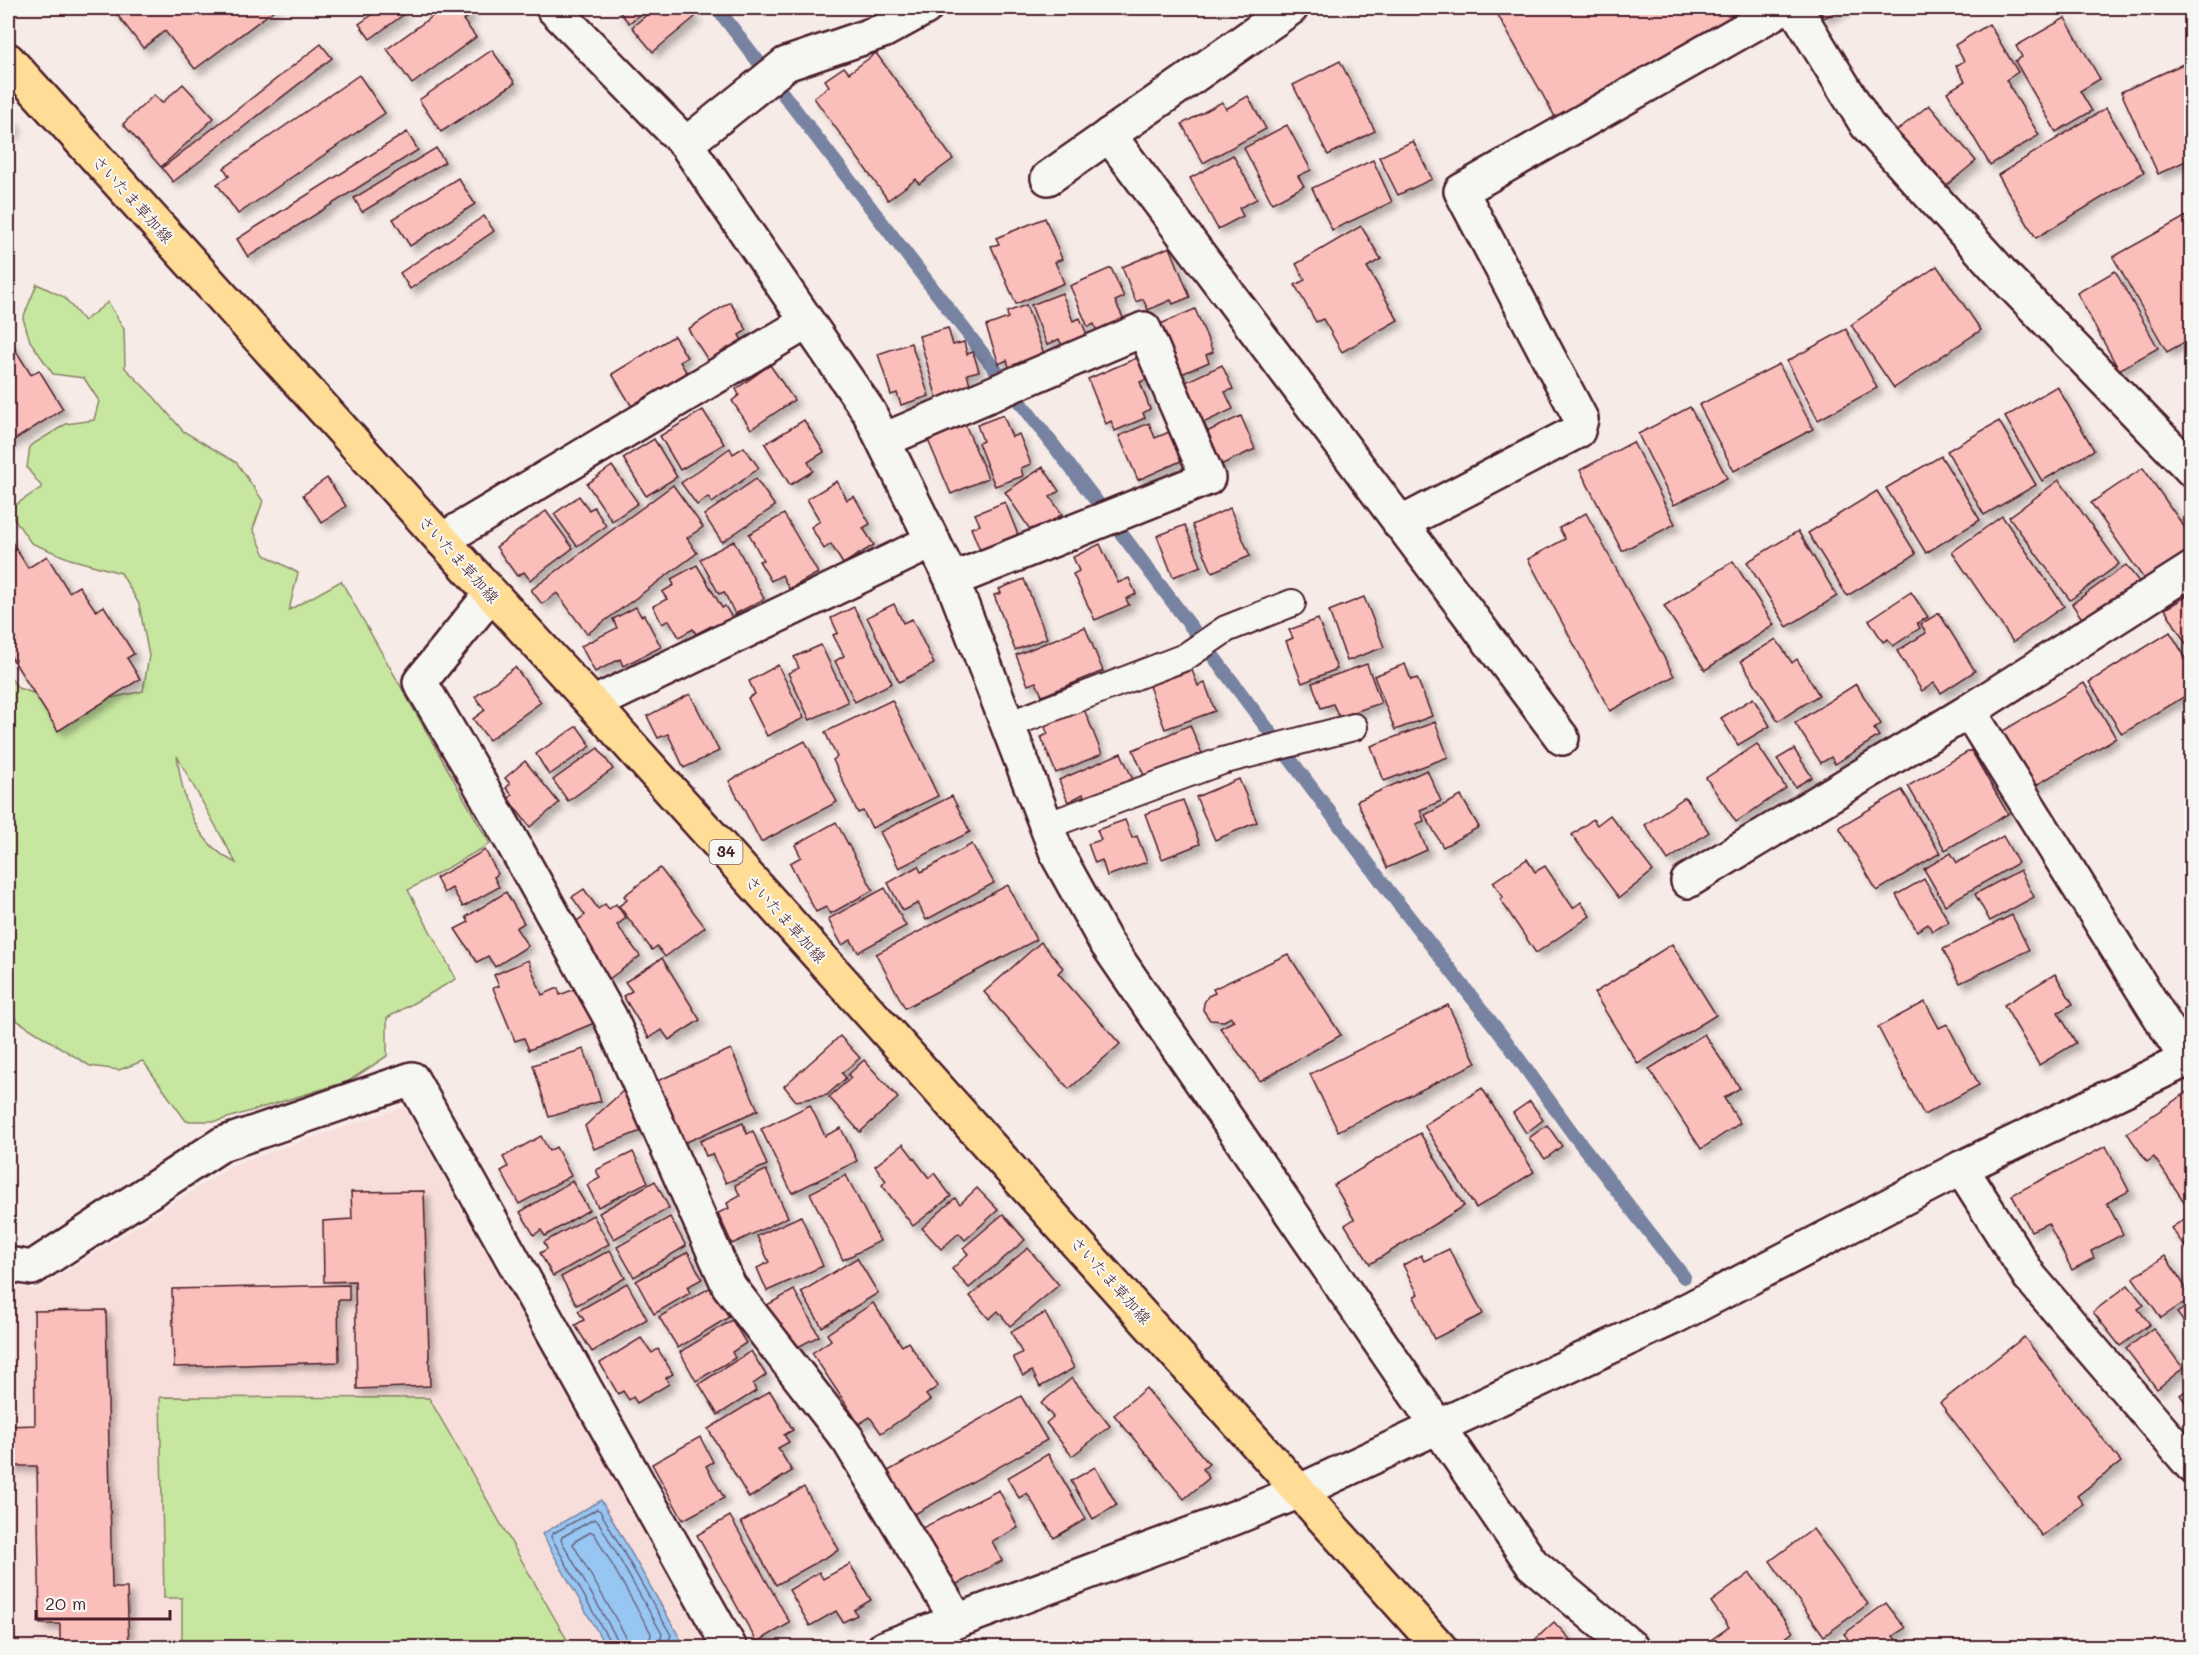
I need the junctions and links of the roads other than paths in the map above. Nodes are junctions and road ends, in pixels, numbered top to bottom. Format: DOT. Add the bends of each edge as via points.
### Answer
graph roads {
  1 [pos="553,8"];
  2 [pos="925,8"];
  3 [pos="1291,8"];
  4 [pos="1782,8"];
  5 [pos="1795,8"];
  6 [pos="8,60"];
  7 [pos="1109,135"];
  8 [pos="686,144"];
  9 [pos="1048,178"];
  10 [pos="807,322"];
  11 [pos="884,440"];
  12 [pos="2192,470"];
  13 [pos="1400,524"];
  14 [pos="442,540"];
  15 [pos="933,541"];
  16 [pos="2192,568"];
  17 [pos="951,580"];
  18 [pos="491,594"];
  19 [pos="1292,603"];
  20 [pos="593,704"];
  21 [pos="1969,711"];
  22 [pos="1008,725"];
  23 [pos="1354,727"];
  24 [pos="1562,738"];
  25 [pos="1046,826"];
  26 [pos="1689,881"];
  27 [pos="2189,1058"];
  28 [pos="1960,1168"];
  29 [pos="8,1264"];
  30 [pos="1436,1427"];
  31 [pos="2192,1466"];
  32 [pos="1300,1491"];
  33 [pos="957,1620"];
  34 [pos="730,1647"];
  35 [pos="884,1647"];
  36 [pos="1440,1647"];
  37 [pos="1632,1647"];
  1 -- 8 [label="street"];
  2 -- 8 [label="street" via="883,31 786,63"];
  3 -- 7 [label="street"];
  4 -- 13 [label="street" via="1461,191 1581,419 1578,431"];
  5 -- 12 [label="street" via="1867,125 2005,277"];
  6 -- 14 [label="main road, さいたま草加線 / 34"];
  7 -- 9 [label="street"];
  7 -- 13 [label="street"];
  8 -- 10 [label="street"];
  10 -- 11 [label="street"];
  10 -- 14 [label="street"];
  11 -- 15 [label="street"];
  11 -- 17 [label="street" via="1144,329 1208,478"];
  13 -- 24 [label="street"];
  14 -- 18 [label="main road, さいたま草加線 / 34"];
  15 -- 17 [label="street"];
  15 -- 20 [label="street"];
  16 -- 21 [label="street"];
  17 -- 22 [label="street"];
  18 -- 20 [label="main road, さいたま草加線 / 34"];
  18 -- 33 [label="street" via="420,682 610,1017 729,1286 849,1442"];
  19 -- 22 [label="lane" via="1226,629 1185,657"];
  20 -- 32 [label="main road, さいたま草加線 / 34"];
  21 -- 26 [label="street"];
  21 -- 27 [label="street"];
  22 -- 25 [label="street"];
  23 -- 25 [label="lane" via="1222,761"];
  25 -- 30 [label="street" via="1058,856 1105,941"];
  27 -- 28 [label="street"];
  28 -- 30 [label="street" via="1676,1316"];
  28 -- 31 [label="street" via="2030,1277"];
  29 -- 34 [label="street" via="32,1268 222,1144 412,1079"];
  30 -- 32 [label="street"];
  30 -- 37 [label="street" via="1532,1564"];
  32 -- 33 [label="street"];
  32 -- 36 [label="main road, さいたま草加線 / 34"];
  33 -- 35 [label="street"];
}
